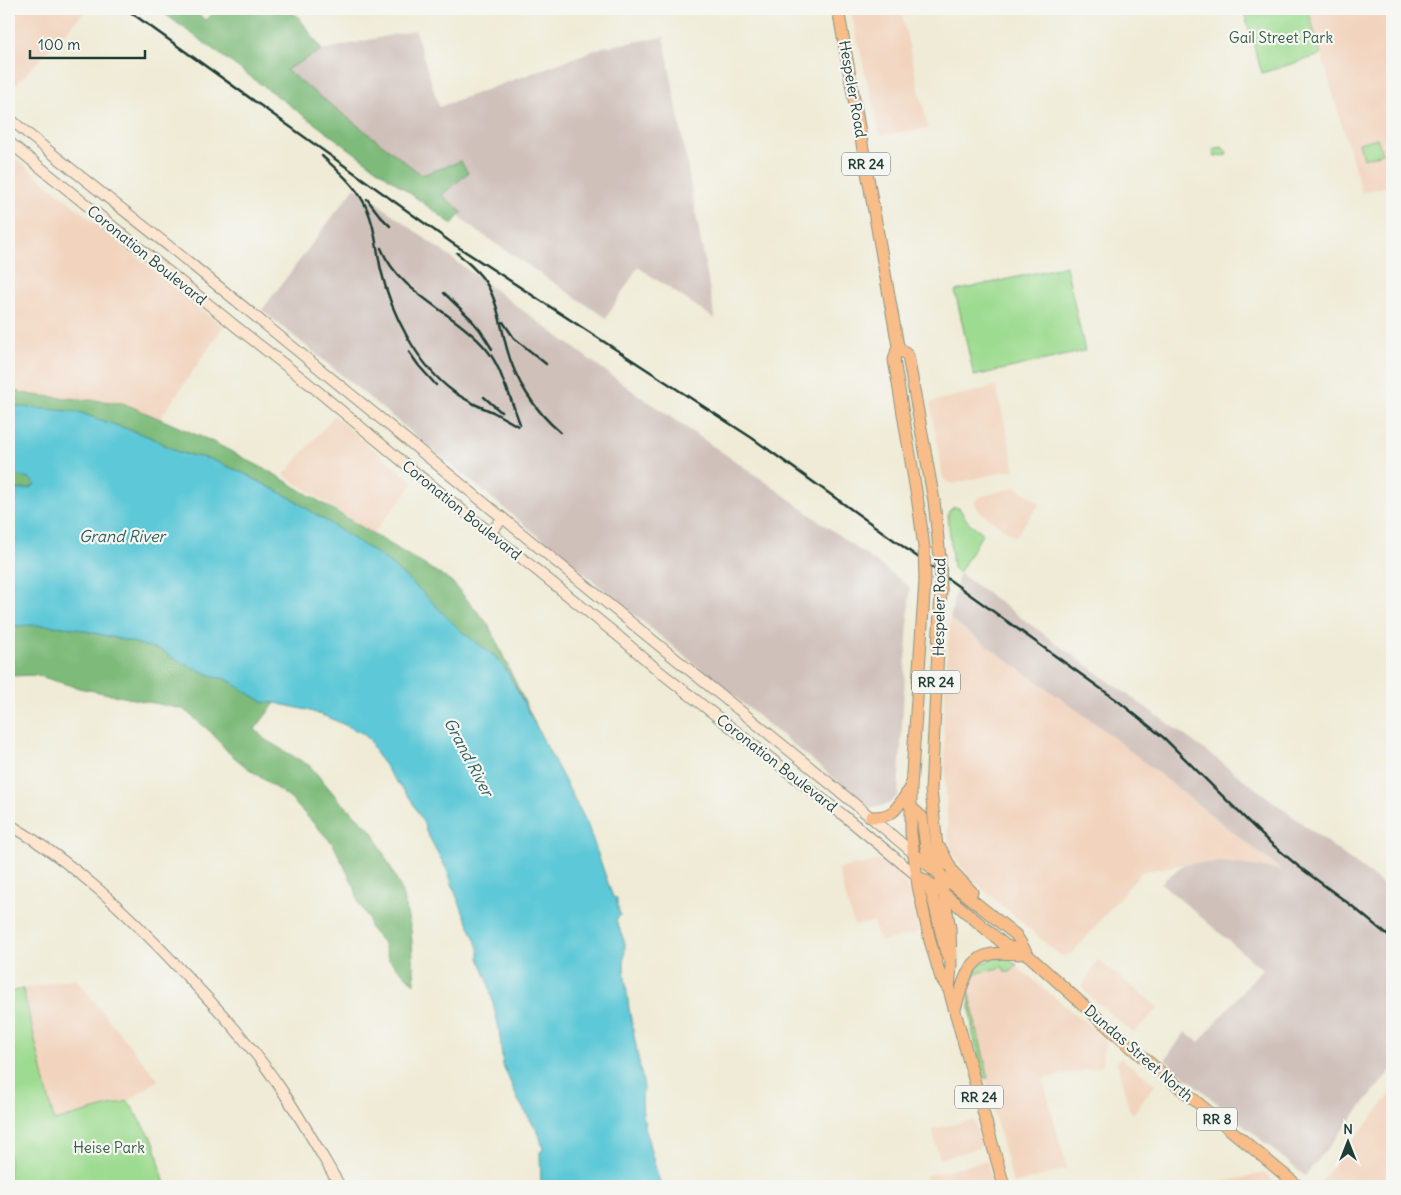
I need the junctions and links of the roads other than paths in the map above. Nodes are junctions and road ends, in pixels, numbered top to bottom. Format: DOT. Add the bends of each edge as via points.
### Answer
graph roads {
  1 [pos="838,9"];
  2 [pos="9,118"];
  3 [pos="9,142"];
  4 [pos="898,346"];
  5 [pos="503,518"];
  6 [pos="490,532"];
  7 [pos="623,616"];
  8 [pos="617,635"];
  9 [pos="725,699"];
  10 [pos="714,714"];
  11 [pos="815,772"];
  12 [pos="804,786"];
  13 [pos="911,788"];
  14 [pos="910,806"];
  15 [pos="871,817"];
  16 [pos="9,824"];
  17 [pos="936,838"];
  18 [pos="913,853"];
  19 [pos="936,871"];
  20 [pos="916,874"];
  21 [pos="928,883"];
  22 [pos="943,893"];
  23 [pos="987,911"];
  24 [pos="1028,955"];
  25 [pos="951,966"];
  26 [pos="949,990"];
  27 [pos="955,1009"];
  28 [pos="340,1186"];
  29 [pos="1004,1186"];
  30 [pos="1298,1186"];
  1 -- 4 [label="main road, Hespeler Road / RR 24"];
  2 -- 5 [label="main road, Coronation Boulevard / RR 8"];
  3 -- 6 [label="main road, Coronation Boulevard / RR 8"];
  4 -- 13 [label="main road, Hespeler Road / RR 24, bridge" via="894,360 918,503 926,580"];
  4 -- 17 [label="main road, Hespeler Road / RR 24, bridge" via="908,356 934,501 940,558 939,642 931,770"];
  5 -- 6 [label="main road"];
  5 -- 7 [label="main road, Coronation Boulevard / RR 8"];
  6 -- 8 [label="main road, Coronation Boulevard / RR 8"];
  7 -- 8 [label="main road"];
  7 -- 9 [label="main road, Coronation Boulevard / RR 8"];
  8 -- 10 [label="main road, Coronation Boulevard / RR 8"];
  9 -- 10 [label="main road"];
  9 -- 11 [label="main road, Coronation Boulevard / RR 8"];
  10 -- 12 [label="main road, Coronation Boulevard / RR 8"];
  11 -- 12 [label="main road"];
  11 -- 15 [label="main road, Coronation Boulevard / RR 8"];
  12 -- 20 [label="main road, Coronation Boulevard / RR 8"];
  13 -- 14 [label="main road, Hespeler Road / RR 24"];
  13 -- 15 [label="main road" via="891,814"];
  14 -- 18 [label="main road, Hespeler Road / RR 24"];
  14 -- 19 [label="main road" via="922,817 926,848"];
  15 -- 18 [label="main road, Coronation Boulevard / RR 8"];
  16 -- 28 [label="main road" via="106,895 215,1005 277,1083"];
  17 -- 19 [label="main road, Hespeler Road / RR 24"];
  17 -- 23 [label="main road" via="953,872"];
  18 -- 19 [label="main road, Dundas Street North / RR 8"];
  18 -- 20 [label="main road, RR 24"];
  18 -- 21 [label="main road"];
  19 -- 22 [label="main road, RR 24"];
  19 -- 23 [label="main road, Dundas Street North / RR 8"];
  20 -- 21 [label="main road, Dundas Street North / RR 8"];
  20 -- 26 [label="main road, RR 24" via="930,941 941,978"];
  21 -- 22 [label="main road, Dundas Street North / RR 8"];
  21 -- 25 [label="main road" via="940,936"];
  22 -- 24 [label="main road, Dundas Street North / RR 8" via="1004,945"];
  22 -- 25 [label="main road, RR 24" via="950,928"];
  23 -- 24 [label="main road, Dundas Street North / RR 8" via="1016,935"];
  24 -- 27 [label="main road" via="993,953 972,964"];
  24 -- 30 [label="main road, Dundas Street North / RR 8" via="1121,1040"];
  25 -- 26 [label="main road, RR 24"];
  26 -- 27 [label="main road, RR 24"];
  27 -- 29 [label="main road, RR 24"];
}
